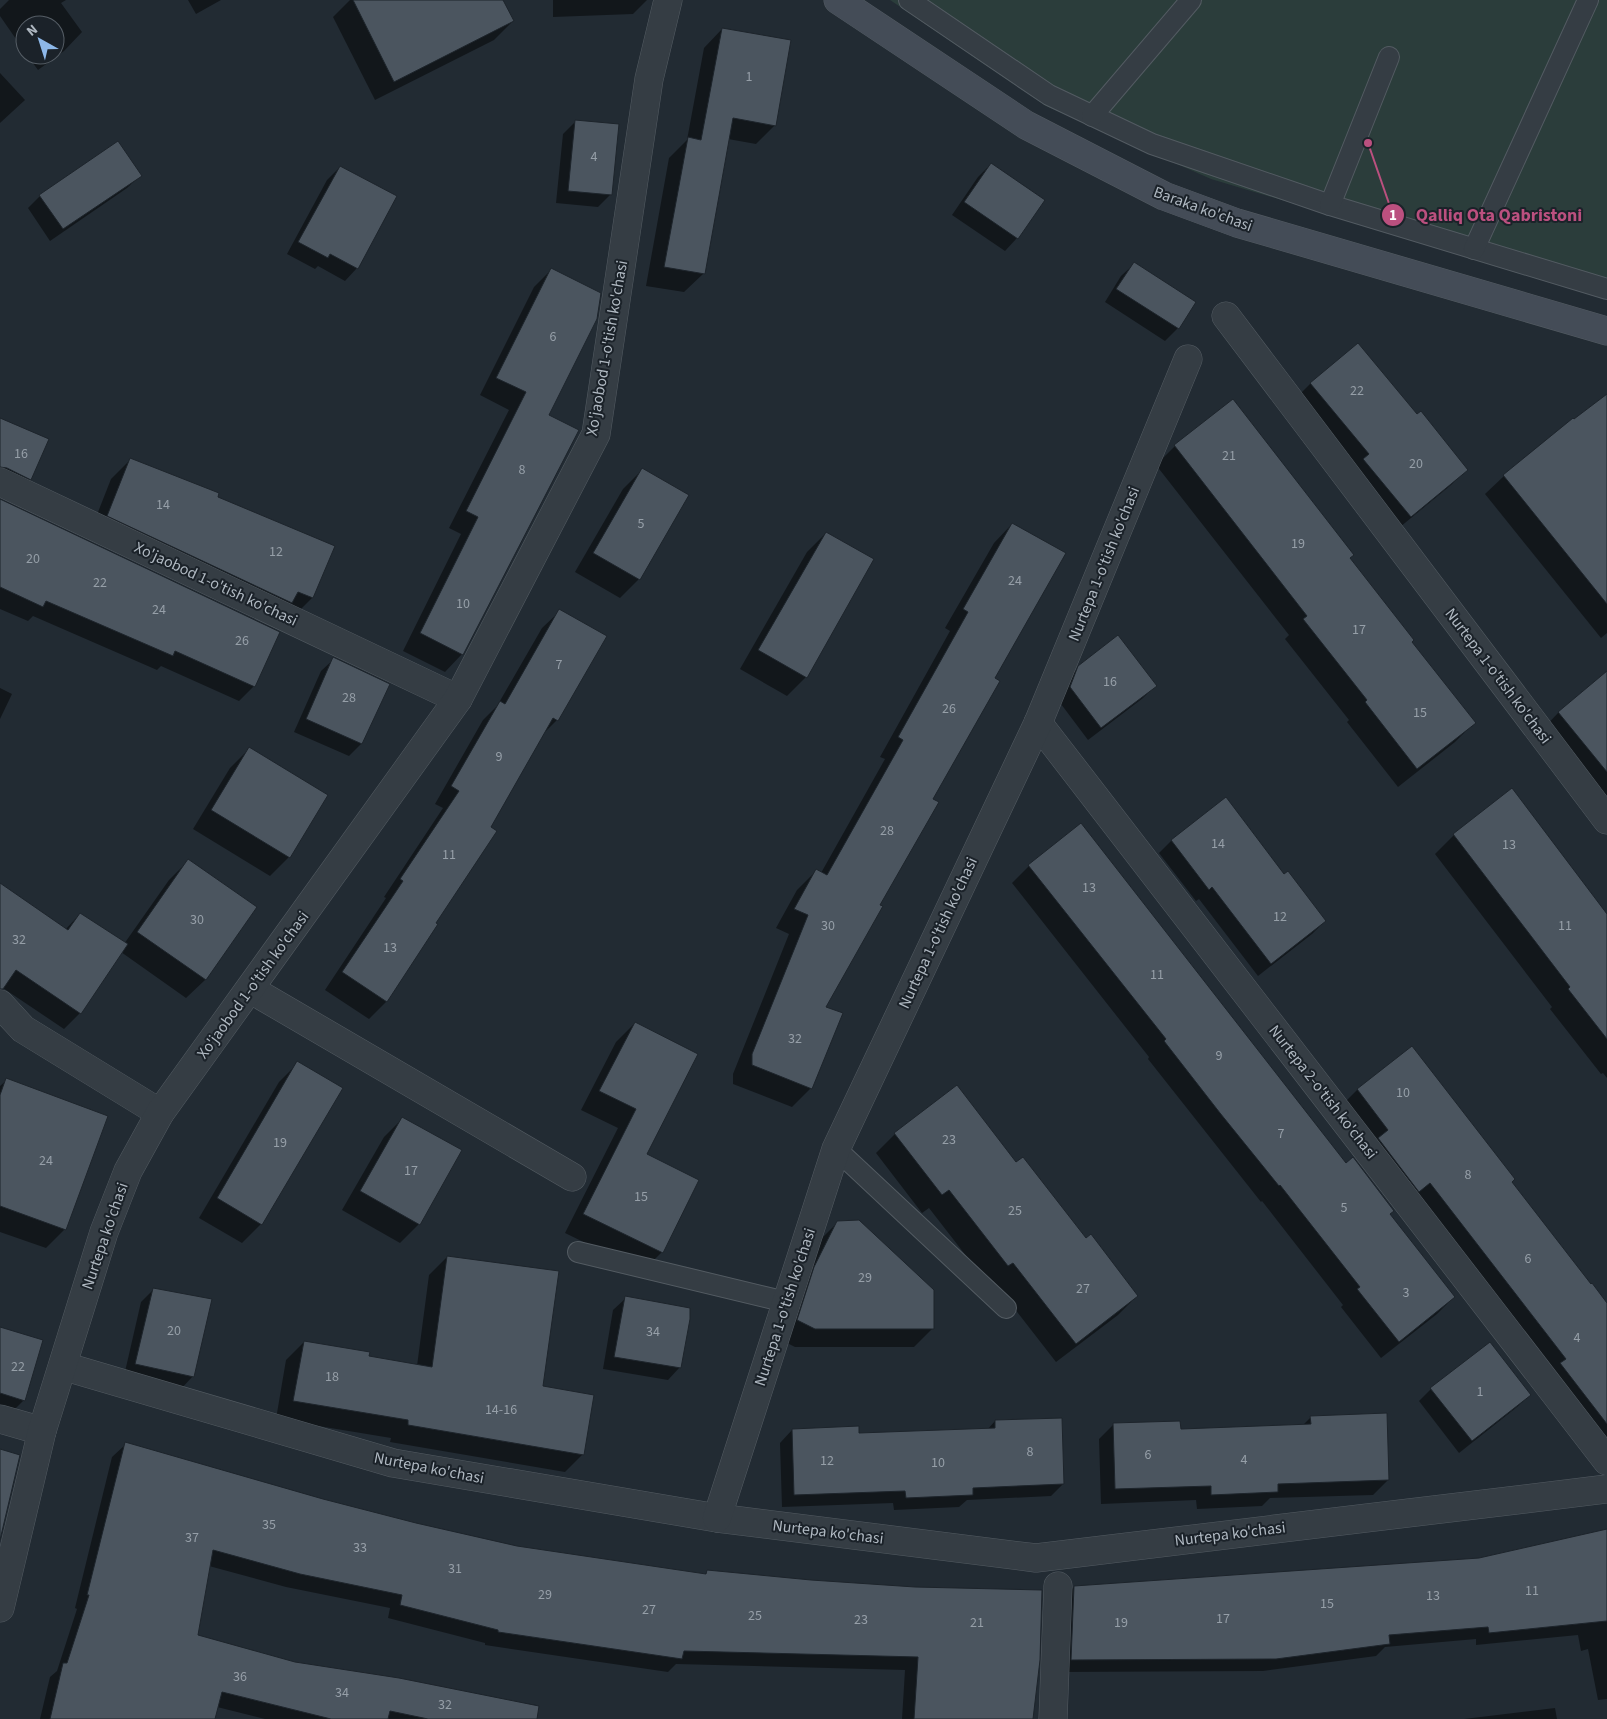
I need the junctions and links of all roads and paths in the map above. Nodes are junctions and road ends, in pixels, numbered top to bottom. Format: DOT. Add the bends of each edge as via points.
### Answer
graph roads {
  1 [pos="668,0"];
  2 [pos="838,0"];
  3 [pos="1191,0"];
  4 [pos="1588,0"];
  5 [pos="918,3"];
  6 [pos="1389,57"];
  7 [pos="1092,116"];
  8 [pos="1330,205"];
  9 [pos="1474,249"];
  10 [pos="1607,289"];
  11 [pos="1226,316"];
  12 [pos="1607,331"];
  13 [pos="1188,359"];
  14 [pos="0,482"];
  15 [pos="458,699"];
  16 [pos="1038,723"];
  17 [pos="1607,820"];
  18 [pos="250,989"];
  19 [pos="0,1004"];
  20 [pos="160,1113"];
  21 [pos="836,1149"];
  22 [pos="572,1177"];
  23 [pos="578,1252"];
  24 [pos="786,1302"];
  25 [pos="1006,1308"];
  26 [pos="63,1366"];
  27 [pos="0,1419"];
  28 [pos="42,1431"];
  29 [pos="1607,1461"];
  30 [pos="1607,1489"];
  31 [pos="717,1518"];
  32 [pos="1058,1586"];
  33 [pos="0,1608"];
  34 [pos="1052,1719"];
  1 -- 15 [label="street, Xo'jaobod 1-o'tish ko'chasi" via="649,79 596,434"];
  2 -- 12 [label="main road, Baraka ko'chasi" via="1026,125 1164,196 1236,223"];
  3 -- 7 [label="lane"];
  4 -- 9 [label="lane"];
  5 -- 7 [label="lane" via="1048,95"];
  6 -- 8 [label="lane"];
  7 -- 8 [label="lane" via="1152,144"];
  8 -- 9 [label="lane"];
  9 -- 10 [label="lane"];
  11 -- 17 [label="street, Nurtepa 1-o'tish ko'chasi"];
  13 -- 16 [label="street, Nurtepa 1-o'tish ko'chasi"];
  14 -- 15 [label="street, Xo'jaobod 1-o'tish ko'chasi"];
  15 -- 18 [label="street, Xo'jaobod 1-o'tish ko'chasi"];
  16 -- 21 [label="street, Nurtepa 1-o'tish ko'chasi"];
  16 -- 29 [label="street, Nurtepa 2-o'tish ko'chasi"];
  18 -- 20 [label="street, Xo'jaobod 1-o'tish ko'chasi"];
  18 -- 22 [label="street"];
  19 -- 20 [label="street" via="23,1029"];
  20 -- 26 [label="street, Nurtepa ko'chasi" via="128,1171 104,1232"];
  21 -- 24 [label="street, Nurtepa 1-o'tish ko'chasi"];
  21 -- 25 [label="lane"];
  23 -- 24 [label="lane"];
  24 -- 31 [label="street, Nurtepa 1-o'tish ko'chasi"];
  26 -- 28 [label="street, Nurtepa ko'chasi"];
  26 -- 31 [label="street, Nurtepa ko'chasi" via="393,1463"];
  27 -- 28 [label="street"];
  28 -- 33 [label="street, Nurtepa ko'chasi"];
  30 -- 31 [label="street, Nurtepa ko'chasi" via="1036,1558"];
  32 -- 34 [label="street"];
}
